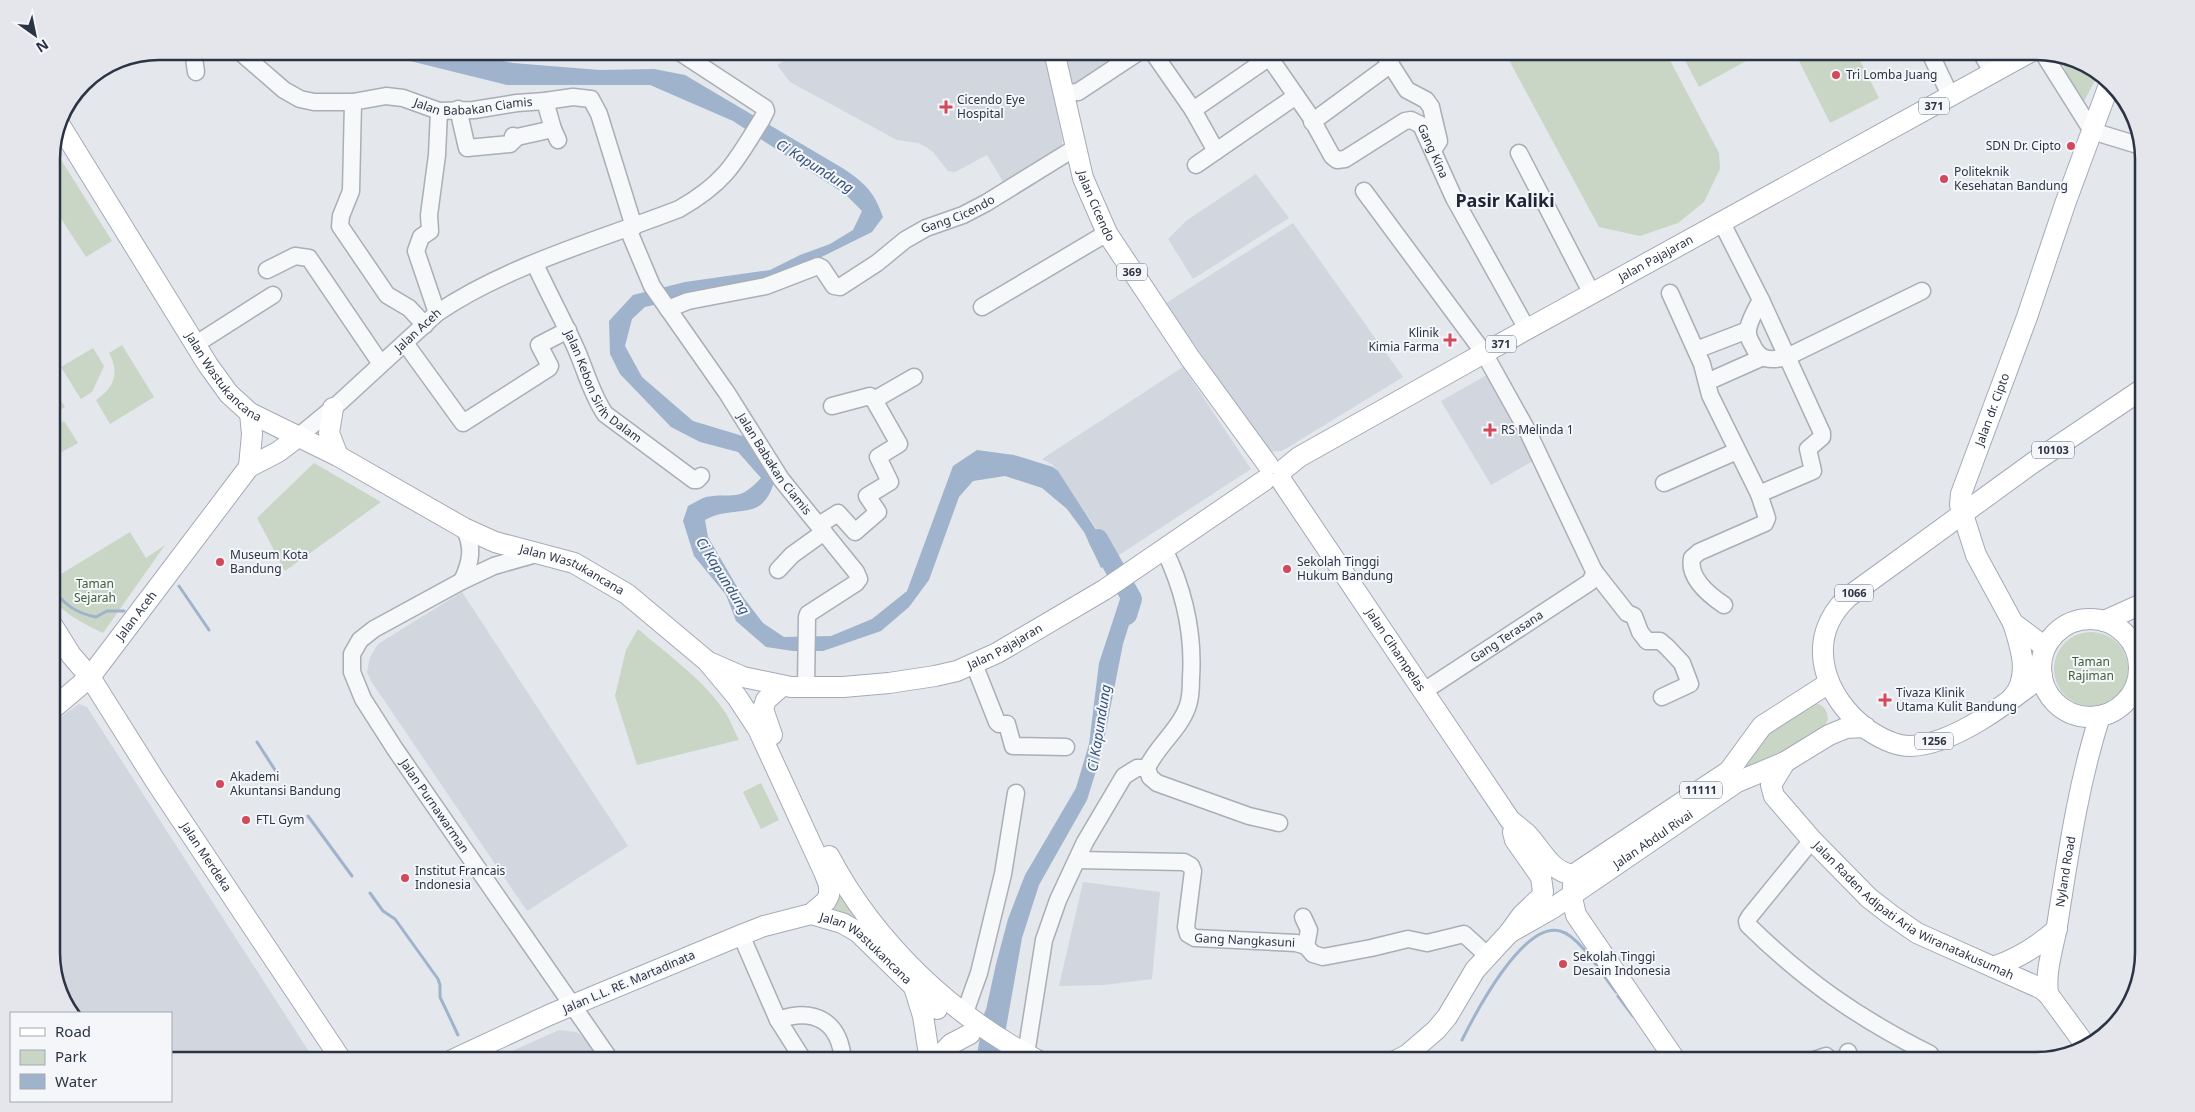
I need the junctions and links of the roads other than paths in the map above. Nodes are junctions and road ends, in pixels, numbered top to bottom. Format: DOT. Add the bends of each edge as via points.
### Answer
graph roads {
  1 [pos="194,60"];
  2 [pos="249,60"];
  3 [pos="692,60"];
  4 [pos="1057,60"];
  5 [pos="1127,60"];
  6 [pos="1158,60"];
  7 [pos="1261,60"];
  8 [pos="1274,60"];
  9 [pos="1385,60"];
  10 [pos="1388,60"];
  11 [pos="1933,60"];
  12 [pos="1985,60"];
  13 [pos="2017,60"];
  14 [pos="2048,61"];
  15 [pos="196,72"];
  16 [pos="1993,74"];
  17 [pos="2107,91"];
  18 [pos="1066,94"];
  19 [pos="1296,96"];
  20 [pos="1951,96"];
  21 [pos="545,101"];
  22 [pos="353,102"];
  23 [pos="439,110"];
  24 [pos="458,110"];
  25 [pos="1193,110"];
  26 [pos="1312,122"];
  27 [pos="2092,131"];
  28 [pos="64,132"];
  29 [pos="2134,143"];
  30 [pos="1075,148"];
  31 [pos="1432,149"];
  32 [pos="1216,151"];
  33 [pos="1519,153"];
  34 [pos="1196,165"];
  35 [pos="1364,191"];
  36 [pos="1722,223"];
  37 [pos="631,228"];
  38 [pos="1107,233"];
  39 [pos="535,264"];
  40 [pos="267,270"];
  41 [pos="1922,291"];
  42 [pos="1670,293"];
  43 [pos="1592,294"];
  44 [pos="273,295"];
  45 [pos="1761,300"];
  46 [pos="668,308"];
  47 [pos="982,308"];
  48 [pos="431,319"];
  49 [pos="1527,329"];
  50 [pos="568,330"];
  51 [pos="1748,330"];
  52 [pos="405,343"];
  53 [pos="196,344"];
  54 [pos="1696,350"];
  55 [pos="1484,353"];
  56 [pos="1787,357"];
  57 [pos="1761,358"];
  58 [pos="381,364"];
  59 [pos="914,377"];
  60 [pos="1707,382"];
  61 [pos="2135,394"];
  62 [pos="874,400"];
  63 [pos="832,406"];
  64 [pos="333,408"];
  65 [pos="250,413"];
  66 [pos="299,436"];
  67 [pos="1737,452"];
  68 [pos="338,456"];
  69 [pos="1972,466"];
  70 [pos="248,467"];
  71 [pos="1274,474"];
  72 [pos="701,476"];
  73 [pos="1664,483"];
  74 [pos="1993,492"];
  75 [pos="1758,494"];
  76 [pos="1963,513"];
  77 [pos="464,528"];
  78 [pos="822,529"];
  79 [pos="1937,532"];
  80 [pos="1164,549"];
  81 [pos="536,554"];
  82 [pos="1976,555"];
  83 [pos="778,570"];
  84 [pos="1593,577"];
  85 [pos="462,581"];
  86 [pos="1724,605"];
  87 [pos="2135,607"];
  88 [pos="2135,614"];
  89 [pos="2104,621"];
  90 [pos="2014,623"];
  91 [pos="2123,632"];
  92 [pos="60,637"];
  93 [pos="2045,647"];
  94 [pos="2135,649"];
  95 [pos="707,662"];
  96 [pos="974,664"];
  97 [pos="2042,676"];
  98 [pos="86,681"];
  99 [pos="782,686"];
  100 [pos="806,687"];
  101 [pos="1822,688"];
  102 [pos="1424,691"];
  103 [pos="2135,696"];
  104 [pos="1662,697"];
  105 [pos="60,703"];
  106 [pos="2002,708"];
  107 [pos="2090,716"];
  108 [pos="1865,727"];
  109 [pos="1829,735"];
  110 [pos="1066,747"];
  111 [pos="1785,762"];
  112 [pos="1147,768"];
  113 [pos="1016,793"];
  114 [pos="1510,820"];
  115 [pos="1278,823"];
  116 [pos="1812,840"];
  117 [pos="1077,860"];
  118 [pos="1573,875"];
  119 [pos="1573,895"];
  120 [pos="1548,911"];
  121 [pos="811,914"];
  122 [pos="1576,916"];
  123 [pos="1303,917"];
  124 [pos="2056,929"];
  125 [pos="1509,933"];
  126 [pos="741,935"];
  127 [pos="1307,947"];
  128 [pos="1487,955"];
  129 [pos="893,958"];
  130 [pos="1992,967"];
  131 [pos="915,989"];
  132 [pos="2048,994"];
  133 [pos="572,1005"];
  134 [pos="778,1020"];
  135 [pos="971,1027"];
  136 [pos="2082,1040"];
  137 [pos="323,1052"];
  138 [pos="336,1052"];
  139 [pos="470,1052"];
  140 [pos="604,1052"];
  141 [pos="798,1052"];
  142 [pos="841,1052"];
  143 [pos="929,1052"];
  144 [pos="943,1052"];
  145 [pos="1012,1052"];
  146 [pos="1021,1052"];
  147 [pos="1410,1052"];
  148 [pos="1430,1052"];
  149 [pos="1670,1052"];
  150 [pos="1926,1052"];
  1 -- 15 [label="street"];
  2 -- 22 [label="street, Jalan Babakan Ciamis" via="284,90 300,99 327,104"];
  3 -- 37 [label="street, Jalan Aceh" via="766,111 727,174 708,192 679,209"];
  4 -- 18 [label="main road, Jalan Cicendo / 369"];
  5 -- 18 [label="street" via="1078,92"];
  6 -- 25 [label="street"];
  7 -- 25 [label="street"];
  8 -- 19 [label="street"];
  9 -- 26 [label="street"];
  10 -- 31 [label="street" via="1407,90 1426,100 1431,107 1439,141"];
  11 -- 20 [label="street"];
  12 -- 16 [label="street"];
  13 -- 16 [label="main road, Jalan Pajajaran / 371"];
  14 -- 27 [label="street"];
  16 -- 20 [label="main road, Jalan Pajajaran / 371"];
  17 -- 27 [label="main road, Jalan dr. Cipto"];
  18 -- 30 [label="main road, Jalan Cicendo / 369"];
  19 -- 26 [label="street"];
  19 -- 32 [label="street"];
  20 -- 36 [label="main road, Jalan Pajajaran / 371"];
  21 -- 24 [label="street, Jalan Babakan Ciamis"];
  21 -- 24 [label="street" via="555,135 515,137 510,144 469,148"];
  21 -- 37 [label="street, Jalan Babakan Ciamis" via="591,99"];
  22 -- 23 [label="street, Jalan Babakan Ciamis" via="386,96"];
  22 -- 48 [label="street" via="351,191 340,226 387,295"];
  23 -- 24 [label="street, Jalan Babakan Ciamis"];
  23 -- 48 [label="street" via="430,228 420,239 416,250"];
  25 -- 32 [label="street"];
  26 -- 31 [label="street, Gang Kina" via="1337,160 1345,159 1411,120 1420,125"];
  27 -- 29 [label="street"];
  27 -- 69 [label="main road, Jalan dr. Cipto"];
  28 -- 53 [label="main road, Jalan Wastukancana"];
  30 -- 38 [label="main road, Jalan Cicendo / 369" via="1092,204"];
  30 -- 46 [label="street, Gang Cicendo" via="986,203 905,240 842,286 834,286 818,266 766,286"];
  31 -- 49 [label="street, Gang Kina" via="1454,198"];
  32 -- 34 [label="street"];
  33 -- 43 [label="street"];
  35 -- 55 [label="street"];
  36 -- 43 [label="main road, Jalan Pajajaran / 371"];
  36 -- 45 [label="street"];
  37 -- 39 [label="street, Jalan Aceh"];
  37 -- 46 [label="street, Jalan Babakan Ciamis" via="652,286"];
  38 -- 47 [label="street"];
  38 -- 71 [label="main road, Jalan Cicendo / 369"];
  39 -- 48 [label="street, Jalan Aceh" via="500,277"];
  39 -- 50 [label="street, Jalan Kebon Sirih Dalam"];
  40 -- 58 [label="street" via="294,256 308,258"];
  41 -- 56 [label="street"];
  42 -- 54 [label="street"];
  43 -- 49 [label="main road, Jalan Pajajaran / 371"];
  44 -- 53 [label="street"];
  45 -- 51 [label="street"];
  45 -- 56 [label="street"];
  46 -- 78 [label="street, Jalan Babakan Ciamis" via="781,479"];
  48 -- 52 [label="street, Jalan Aceh"];
  49 -- 55 [label="main road, Jalan Pajajaran / 371"];
  50 -- 52 [label="street" via="539,345 549,368 462,423"];
  50 -- 72 [label="street, Jalan Kebon Sirih Dalam" via="596,401 605,414 694,480"];
  51 -- 54 [label="street"];
  51 -- 57 [label="street" via="1754,350"];
  52 -- 58 [label="street, Jalan Aceh"];
  53 -- 65 [label="main road, Jalan Wastukancana" via="229,394"];
  54 -- 60 [label="street"];
  55 -- 71 [label="main road, Jalan Pajajaran / 371"];
  55 -- 84 [label="street" via="1528,432"];
  56 -- 57 [label="street" via="1774,361"];
  56 -- 75 [label="street" via="1823,435 1808,449 1813,471"];
  57 -- 60 [label="street"];
  58 -- 64 [label="street, Jalan Aceh"];
  59 -- 62 [label="street"];
  60 -- 67 [label="street"];
  61 -- 74 [label="main road, 10103"];
  62 -- 63 [label="street" via="870,396"];
  62 -- 78 [label="street" via="899,444 878,457 890,482 867,496 878,512 855,532 838,513"];
  64 -- 66 [label="street, Jalan Aceh"];
  64 -- 68 [label="main road" via="329,433"];
  65 -- 66 [label="main road, Jalan Wastukancana"];
  65 -- 70 [label="main road" via="252,434"];
  66 -- 68 [label="main road, Jalan Wastukancana"];
  66 -- 70 [label="main road, Jalan Aceh" via="278,452"];
  67 -- 73 [label="street"];
  67 -- 75 [label="street"];
  68 -- 77 [label="main road, Jalan Wastukancana"];
  69 -- 74 [label="main road" via="1971,476 1975,485 1983,491"];
  69 -- 76 [label="main road, Jalan dr. Cipto" via="1961,494"];
  70 -- 98 [label="main road, Jalan Aceh"];
  71 -- 80 [label="main road, Jalan Pajajaran"];
  71 -- 102 [label="main road, Jalan Cihampelas"];
  74 -- 76 [label="main road, 10103"];
  75 -- 86 [label="street" via="1767,518 1765,523 1692,558 1702,587"];
  76 -- 79 [label="main road, 1066"];
  76 -- 82 [label="main road, Jalan dr. Cipto"];
  77 -- 81 [label="main road, Jalan Wastukancana" via="495,542"];
  77 -- 85 [label="street" via="471,546 469,564"];
  78 -- 83 [label="street"];
  78 -- 100 [label="street, Jalan Babakan Ciamis" via="859,579 808,614"];
  79 -- 82 [label="main road" via="1957,540"];
  79 -- 101 [label="main road, 1066" via="1848,597 1834,614 1824,644"];
  80 -- 96 [label="main road, Jalan Pajajaran" via="1104,590"];
  80 -- 112 [label="street" via="1180,586 1188,619 1192,646 1191,687 1188,707 1154,753"];
  81 -- 85 [label="street, Jalan Purnawarman" via="494,566"];
  81 -- 95 [label="main road, Jalan Wastukancana" via="574,563 609,582"];
  82 -- 90 [label="main road"];
  84 -- 102 [label="street, Gang Terasana"];
  84 -- 104 [label="street" via="1627,614 1634,616 1647,641 1662,643 1682,663 1690,684"];
  85 -- 133 [label="street, Jalan Purnawarman" via="374,629 360,640 352,654 352,672 363,699 390,740"];
  87 -- 89 [label="main road"];
  88 -- 91 [label="main road"];
  89 -- 91 [label="main road"];
  89 -- 93 [label="main road" via="2072,624 2060,630"];
  90 -- 93 [label="main road"];
  90 -- 106 [label="main road" via="2021,649 2023,680 2014,697"];
  91 -- 94 [label="main road"];
  92 -- 98 [label="main road, Jalan Merdeka"];
  93 -- 97 [label="main road"];
  95 -- 99 [label="main road, Jalan Pajajaran" via="744,677"];
  95 -- 121 [label="main road, Jalan Wastukancana" via="737,697 758,729 824,872 829,895"];
  96 -- 100 [label="main road, Jalan Pajajaran" via="935,676 889,683"];
  96 -- 110 [label="street" via="999,724 1007,724 1013,746"];
  97 -- 106 [label="main road, 1256"];
  97 -- 107 [label="main road" via="2049,694 2058,705 2068,712"];
  98 -- 105 [label="main road, Jalan Aceh"];
  98 -- 137 [label="main road, Jalan Merdeka" via="149,794"];
  98 -- 138 [label="main road, Jalan Merdeka"];
  99 -- 100 [label="main road, Jalan Pajajaran"];
  99 -- 129 [label="main road, Jalan Wastukancana" via="766,700 762,709 765,720 840,875"];
  101 -- 108 [label="main road, 1256"];
  101 -- 109 [label="main road" via="1836,709 1835,727"];
  101 -- 118 [label="main road, Jalan Abdul Rivai / 11111" via="1762,726 1729,771"];
  102 -- 114 [label="main road, Jalan Cihampelas"];
  103 -- 107 [label="main road" via="2118,709"];
  106 -- 108 [label="main road, 1256" via="1965,729 1917,746 1893,743"];
  107 -- 124 [label="main road, Nyland Road" via="2089,750"];
  108 -- 109 [label="main road, Jalan Abdul Rivai / 11111" via="1846,728"];
  109 -- 111 [label="main road, Jalan Abdul Rivai / 11111"];
  111 -- 116 [label="main road, Jalan Raden Adipati Aria Wiranatakusumah" via="1771,785 1774,796"];
  111 -- 119 [label="main road, Jalan Abdul Rivai / 11111" via="1737,782"];
  112 -- 115 [label="street" via="1157,783"];
  112 -- 117 [label="street" via="1137,768 1124,776"];
  113 -- 135 [label="street" via="1003,874 979,973"];
  114 -- 118 [label="main road, Jalan Cihampelas" via="1526,833 1552,866"];
  114 -- 125 [label="main road, Jalan Cihampelas" via="1515,840 1543,884 1540,898"];
  116 -- 130 [label="main road, Jalan Raden Adipati Aria Wiranatakusumah" via="1869,898 1891,915 1917,933"];
  116 -- 150 [label="street" via="1748,918 1748,925 1783,959 1858,1015"];
  117 -- 127 [label="street, Gang Nangkasuni" via="1184,862 1193,871 1186,927 1188,934 1194,938 1296,943"];
  117 -- 146 [label="street" via="1044,940"];
  118 -- 119 [label="main road"];
  119 -- 120 [label="main road, Jalan Abdul Rivai / 11111"];
  119 -- 122 [label="main road"];
  120 -- 122 [label="main road" via="1569,911"];
  120 -- 125 [label="main road"];
  121 -- 126 [label="main road, Jalan L.L. RE. Martadinata"];
  121 -- 129 [label="main road, Jalan Wastukancana" via="842,923"];
  122 -- 149 [label="main road"];
  123 -- 127 [label="street" via="1309,930"];
  124 -- 130 [label="main road" via="2026,952"];
  124 -- 132 [label="main road, Nyland Road"];
  125 -- 128 [label="main road"];
  126 -- 133 [label="main road, Jalan L.L. RE. Martadinata"];
  126 -- 134 [label="street"];
  127 -- 128 [label="street" via="1313,954 1323,957 1408,939 1428,943 1464,934"];
  128 -- 147 [label="main road" via="1447,1017"];
  128 -- 148 [label="main road" via="1480,977 1456,1025"];
  129 -- 131 [label="main road, Jalan Wastukancana"];
  129 -- 135 [label="main road, Jalan Wastukancana"];
  130 -- 132 [label="main road, Jalan Raden Adipati Aria Wiranatakusumah"];
  131 -- 135 [label="main road, Jalan Wastukancana"];
  131 -- 143 [label="main road"];
  132 -- 136 [label="main road, Jalan Raden Adipati Aria Wiranatakusumah"];
  133 -- 139 [label="main road, Jalan L.L. RE. Martadinata"];
  133 -- 140 [label="street, Jalan Purnawarman"];
  134 -- 141 [label="street"];
  134 -- 142 [label="street" via="802,1014 825,1021 837,1038"];
  135 -- 144 [label="main road"];
  135 -- 145 [label="main road, Jalan Wastukancana"];
}
